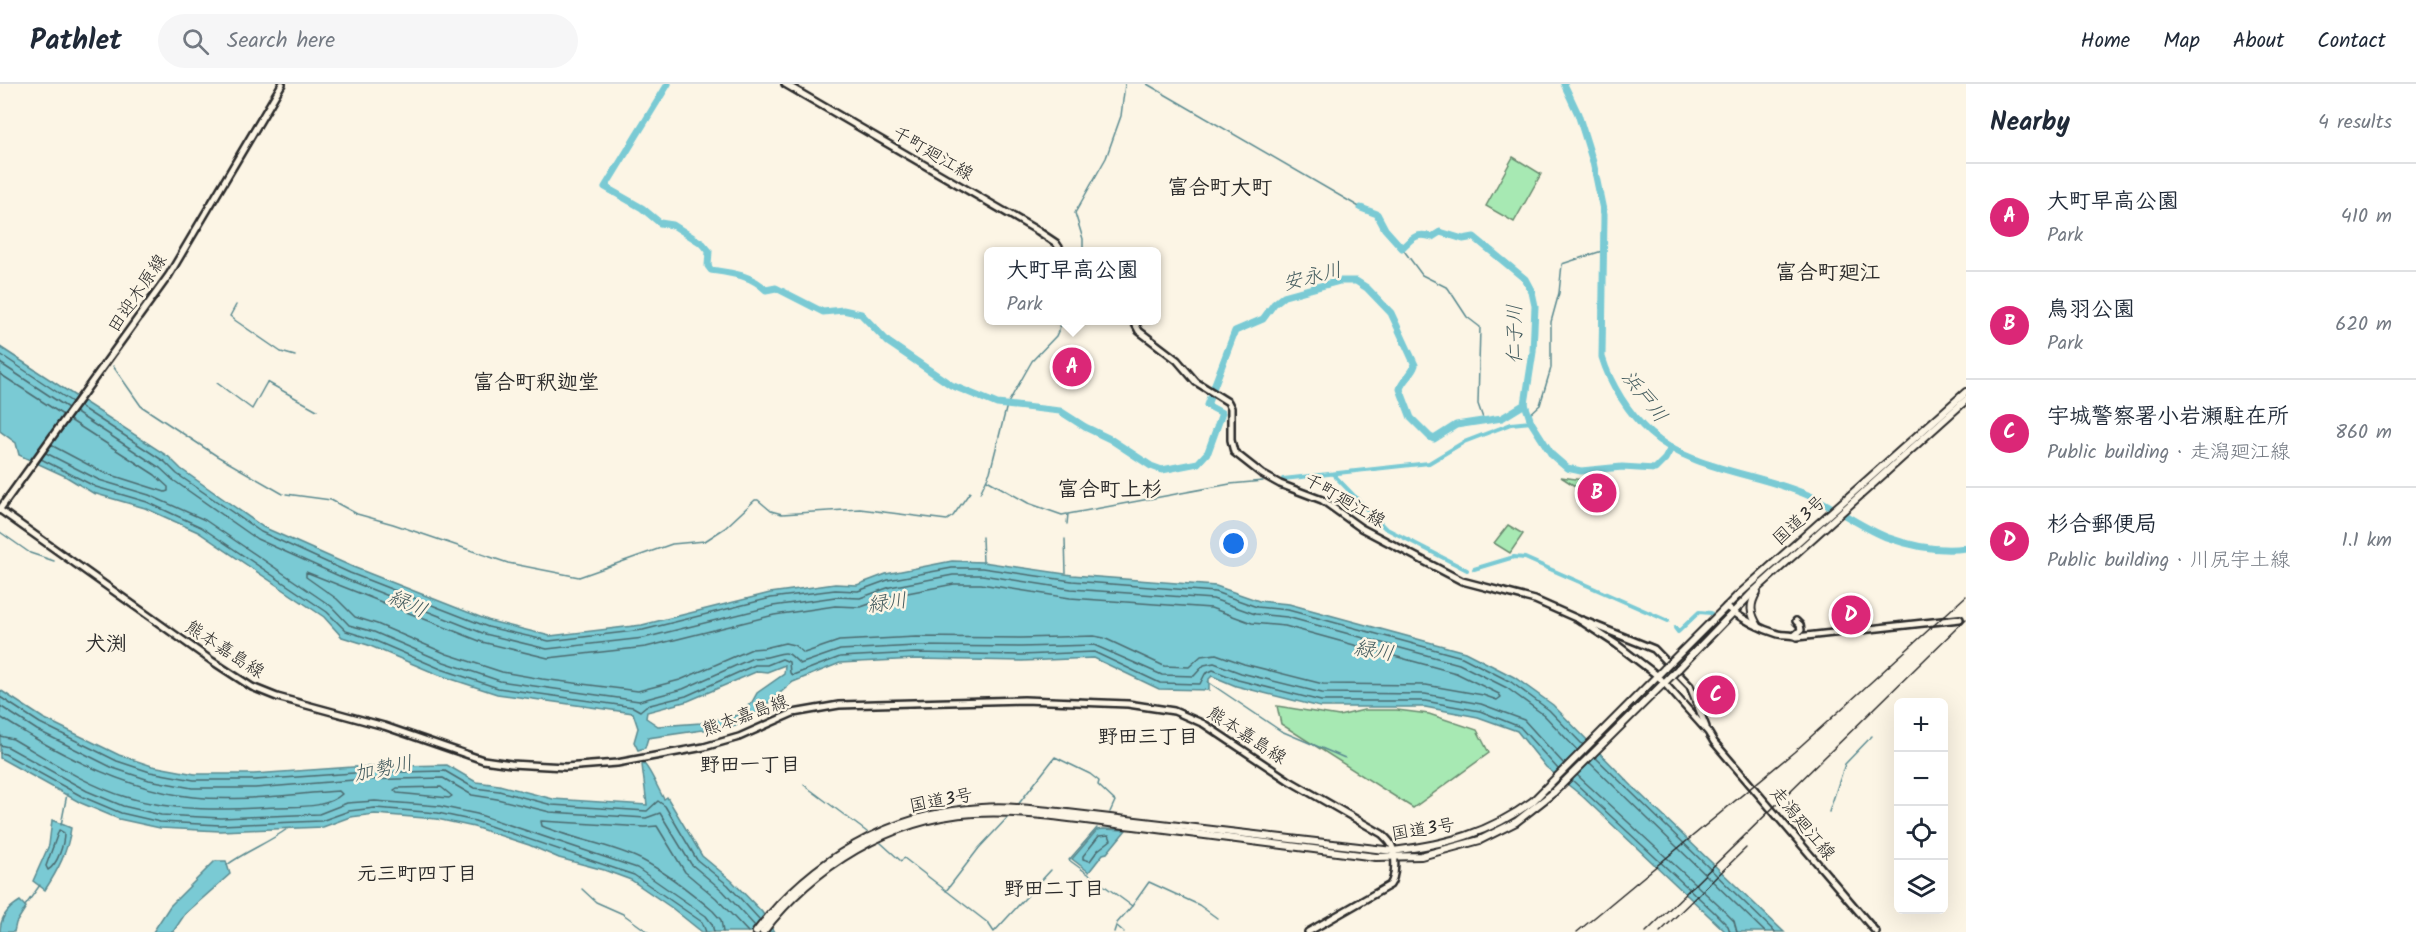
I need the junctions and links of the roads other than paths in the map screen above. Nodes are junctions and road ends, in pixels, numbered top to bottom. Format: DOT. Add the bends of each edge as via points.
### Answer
graph roads {
  1 [pos="282,84"];
  2 [pos="785,84"];
  3 [pos="1059,247"];
  4 [pos="1136,325"];
  5 [pos="1966,392"];
  6 [pos="1966,400"];
  7 [pos="0,510"];
  8 [pos="1764,582"];
  9 [pos="1726,607"];
  10 [pos="1732,611"];
  11 [pos="1578,619"];
  12 [pos="1960,619"];
  13 [pos="1796,621"];
  14 [pos="1758,626"];
  15 [pos="1793,635"];
  16 [pos="1654,649"];
  17 [pos="1656,677"];
  18 [pos="1663,684"];
  19 [pos="1708,732"];
  20 [pos="1394,855"];
  21 [pos="775,913"];
  22 [pos="756,932"];
  23 [pos="763,932"];
  24 [pos="1308,932"];
  25 [pos="1876,932"];
  1 -- 7 [label="main road, 田迎木原線" via="170,274"];
  2 -- 3 [label="main road, 千町廻江線" via="1036,229"];
  4 -- 11 [label="main road, 千町廻江線" via="1144,337 1177,360 1196,382 1231,408 1234,452 1268,478 1322,500 1361,528 1462,581 1534,600"];
  5 -- 9 [label="highway, 国道3号"];
  6 -- 8 [label="highway, 国道3号"];
  7 -- 20 [label="main road, 熊本嘉島線" via="252,687 463,754 496,762 565,767 633,760 732,740 793,713 839,705 1024,700 1151,706 1203,724 1382,834"];
  8 -- 10 [label="highway, 国道3号"];
  8 -- 14 [label="highway" via="1751,606"];
  9 -- 10 [label="main road"];
  9 -- 17 [label="highway, 国道3号, bridge"];
  10 -- 14 [label="main road"];
  10 -- 18 [label="highway, 国道3号, bridge"];
  11 -- 16 [label="main road, 千町廻江線"];
  11 -- 17 [label="main road, 千町廻江線"];
  12 -- 15 [label="main road" via="1812,637"];
  13 -- 15 [label="main road" via="1801,630"];
  14 -- 15 [label="main road"];
  16 -- 19 [label="main road, 走潟廻江線" via="1690,686"];
  17 -- 18 [label="main road, 走潟廻江線"];
  17 -- 20 [label="highway, 国道3号" via="1514,816 1480,832"];
  18 -- 19 [label="main road, 走潟廻江線"];
  18 -- 20 [label="highway, 国道3号" via="1553,794 1516,822 1480,840 1421,856"];
  19 -- 25 [label="main road, 走潟廻江線"];
  20 -- 21 [label="highway, 国道3号" via="1059,812 982,807 916,818 864,839 801,882"];
  20 -- 24 [label="main road" via="1394,880 1390,885"];
  21 -- 22 [label="highway, 国道3号"];
  21 -- 23 [label="highway, 国道3号"];
}
